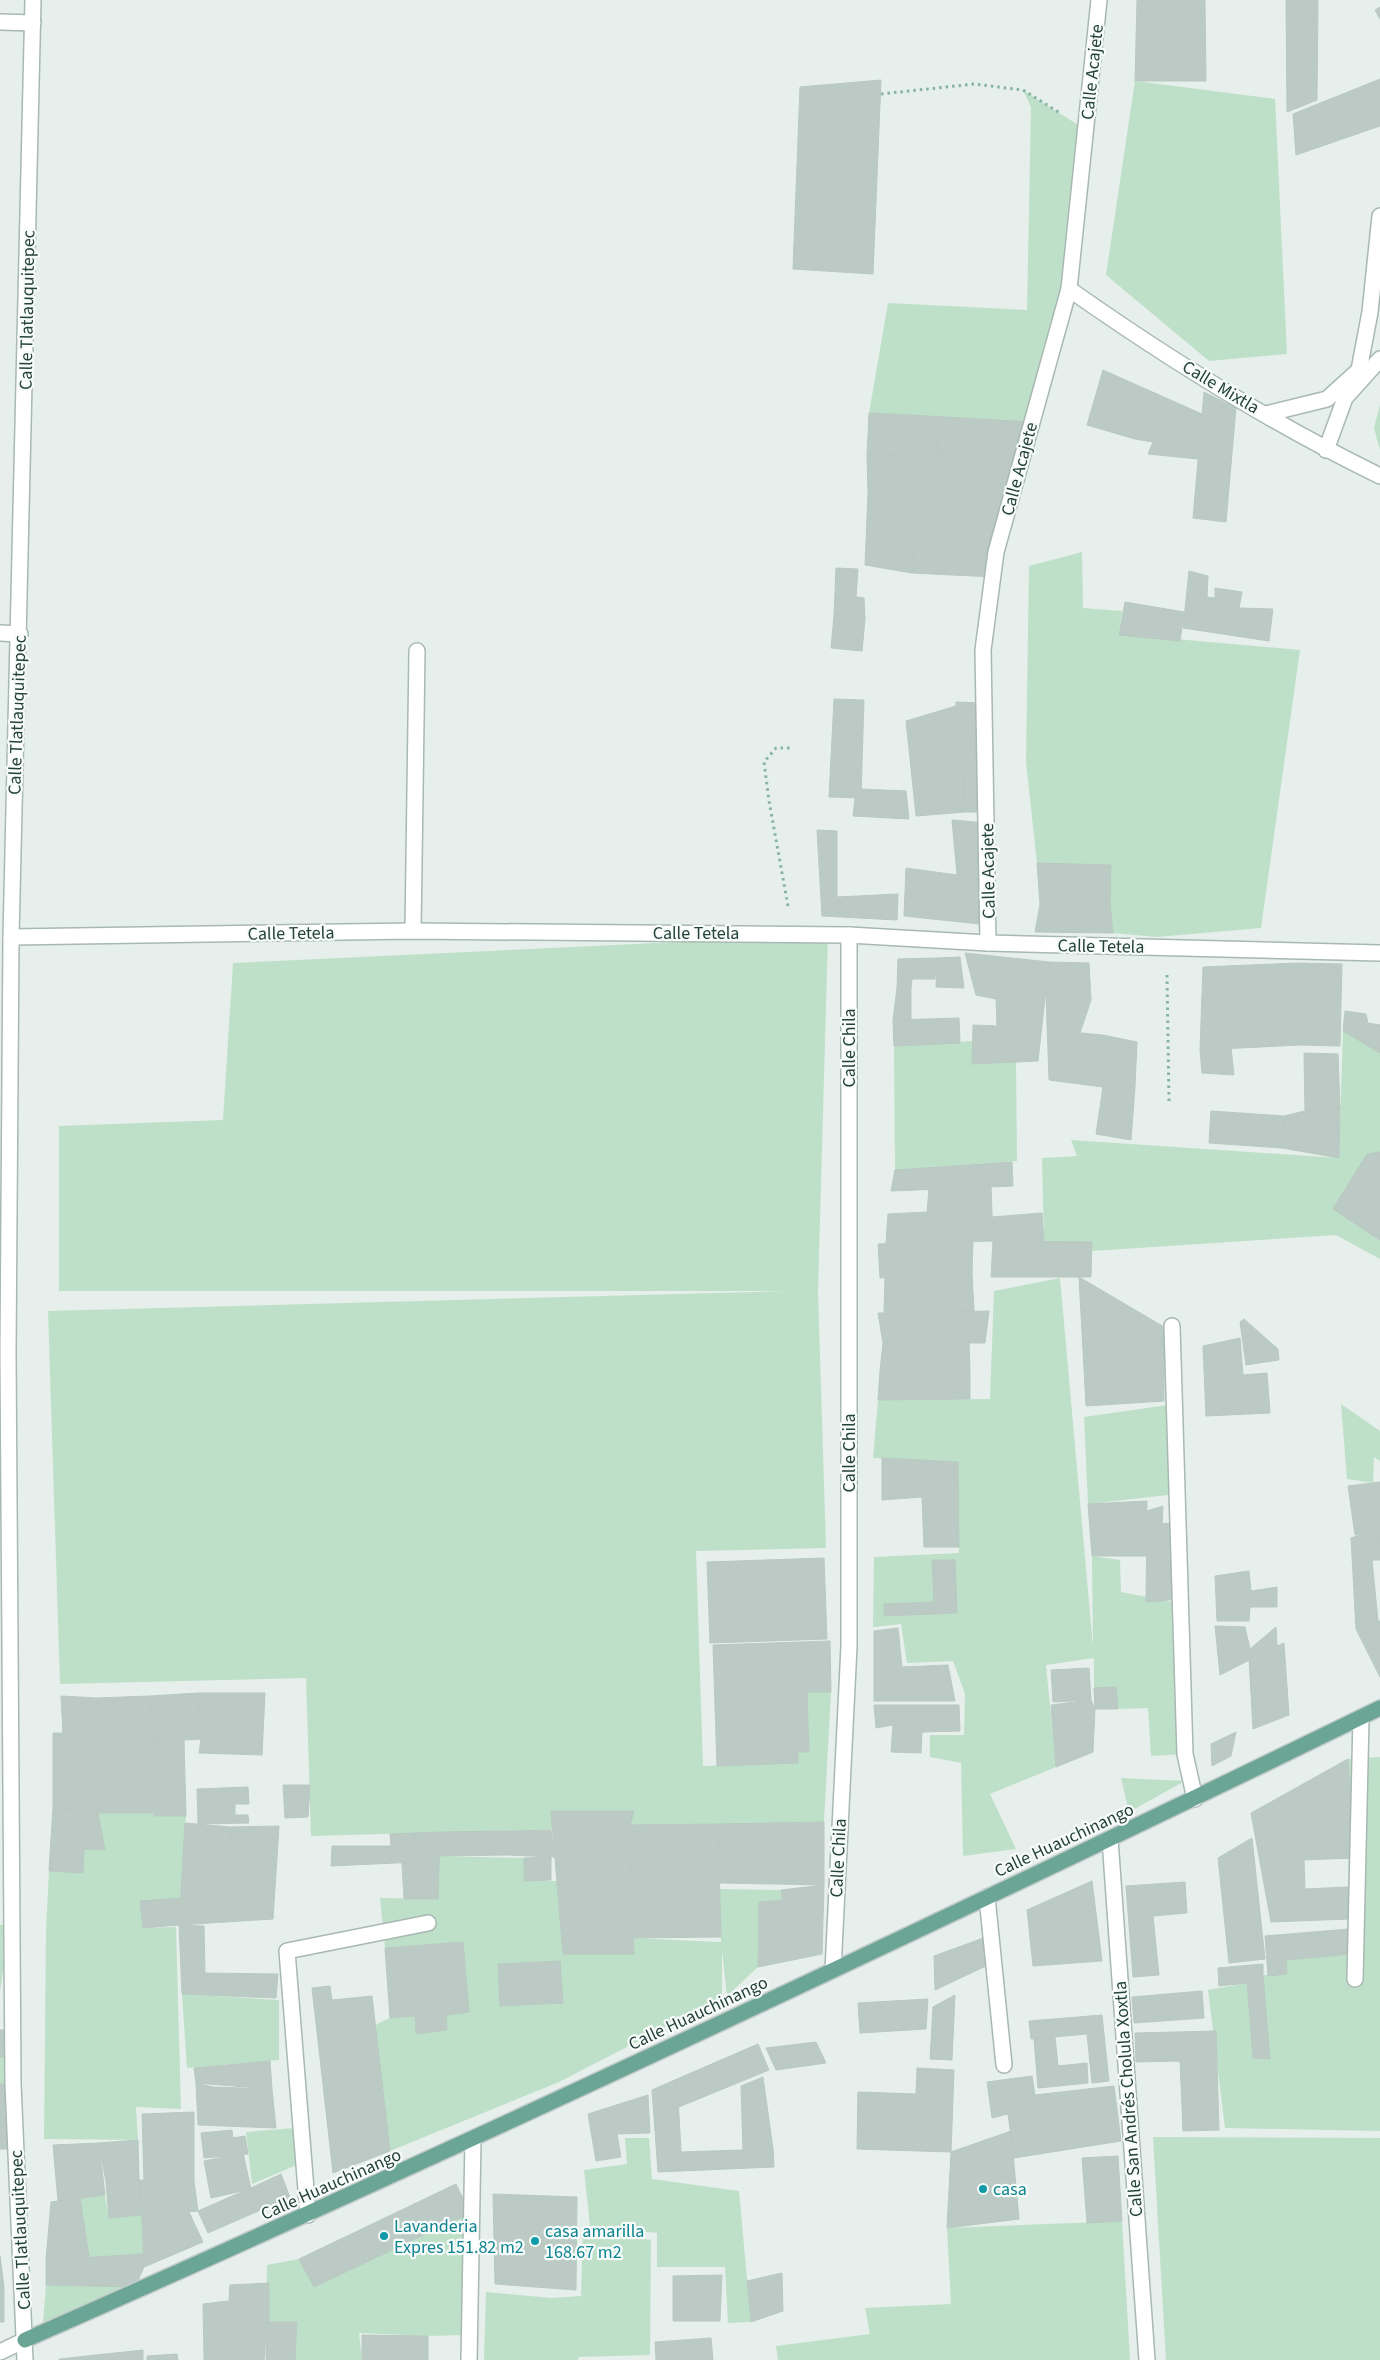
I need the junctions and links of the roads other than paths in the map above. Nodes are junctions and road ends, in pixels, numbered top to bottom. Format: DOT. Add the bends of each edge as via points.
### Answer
graph roads {
  1 [pos="34,0"];
  2 [pos="1099,0"];
  3 [pos="0,22"];
  4 [pos="33,23"];
  5 [pos="1380,216"];
  6 [pos="1069,289"];
  7 [pos="1380,359"];
  8 [pos="1266,414"];
  9 [pos="1326,450"];
  10 [pos="1380,476"];
  11 [pos="0,633"];
  12 [pos="20,634"];
  13 [pos="418,651"];
  14 [pos="413,931"];
  15 [pos="849,935"];
  16 [pos="11,937"];
  17 [pos="988,943"];
  18 [pos="1380,953"];
  19 [pos="6,961"];
  20 [pos="1172,1326"];
  21 [pos="4,1352"];
  22 [pos="1380,1708"];
  23 [pos="1361,1718"];
  24 [pos="1195,1799"];
  25 [pos="1110,1839"];
  26 [pos="987,1898"];
  27 [pos="428,1923"];
  28 [pos="5,1924"];
  29 [pos="833,1970"];
  30 [pos="1355,1980"];
  31 [pos="1004,2065"];
  32 [pos="473,2140"];
  33 [pos="308,2215"];
  34 [pos="25,2340"];
  35 [pos="0,2352"];
  36 [pos="25,2360"];
  37 [pos="469,2360"];
  38 [pos="1147,2360"];
  1 -- 4 [label="street, Calle Tlatlauquitepec"];
  2 -- 6 [label="street, Calle Acajete"];
  3 -- 4 [label="street"];
  4 -- 12 [label="street, Calle Tlatlauquitepec"];
  5 -- 8 [label="street" via="1370,312 1359,370 1327,399"];
  6 -- 8 [label="street, Calle Mixtla" via="1137,337"];
  6 -- 17 [label="street, Calle Acajete" via="996,552 984,650"];
  7 -- 9 [label="street" via="1345,398"];
  8 -- 9 [label="street, Calle Mixtla"];
  9 -- 10 [label="street, Calle Mixtla"];
  11 -- 12 [label="street"];
  12 -- 16 [label="street, Calle Tlatlauquitepec"];
  13 -- 14 [label="street"];
  14 -- 15 [label="street, Calle Tetela"];
  14 -- 16 [label="street, Calle Tetela"];
  15 -- 17 [label="street, Calle Tetela"];
  15 -- 29 [label="street, Calle Chila" via="849,1646"];
  16 -- 19 [label="street, Calle Tlatlauquitepec"];
  17 -- 18 [label="street, Calle Tetela"];
  19 -- 21 [label="street, Calle Tlatlauquitepec"];
  20 -- 24 [label="street" via="1185,1754"];
  21 -- 28 [label="street, Calle Tlatlauquitepec"];
  22 -- 23 [label="main road, Calle Huauchinango"];
  23 -- 24 [label="main road, Calle Huauchinango"];
  23 -- 30 [label="street"];
  24 -- 25 [label="main road, Calle Huauchinango"];
  25 -- 26 [label="main road, Calle Huauchinango"];
  25 -- 38 [label="street, Calle San Andrés Cholula Xoxtla"];
  26 -- 29 [label="main road, Calle Huauchinango"];
  26 -- 31 [label="street"];
  27 -- 33 [label="street" via="287,1951"];
  28 -- 34 [label="street, Calle Tlatlauquitepec"];
  29 -- 32 [label="main road, Calle Huauchinango"];
  32 -- 33 [label="main road, Calle Huauchinango"];
  32 -- 37 [label="street"];
  33 -- 34 [label="main road, Calle Huauchinango"];
  34 -- 35 [label="street"];
  34 -- 36 [label="street, Calle Tlatlauquitepec"];
}
